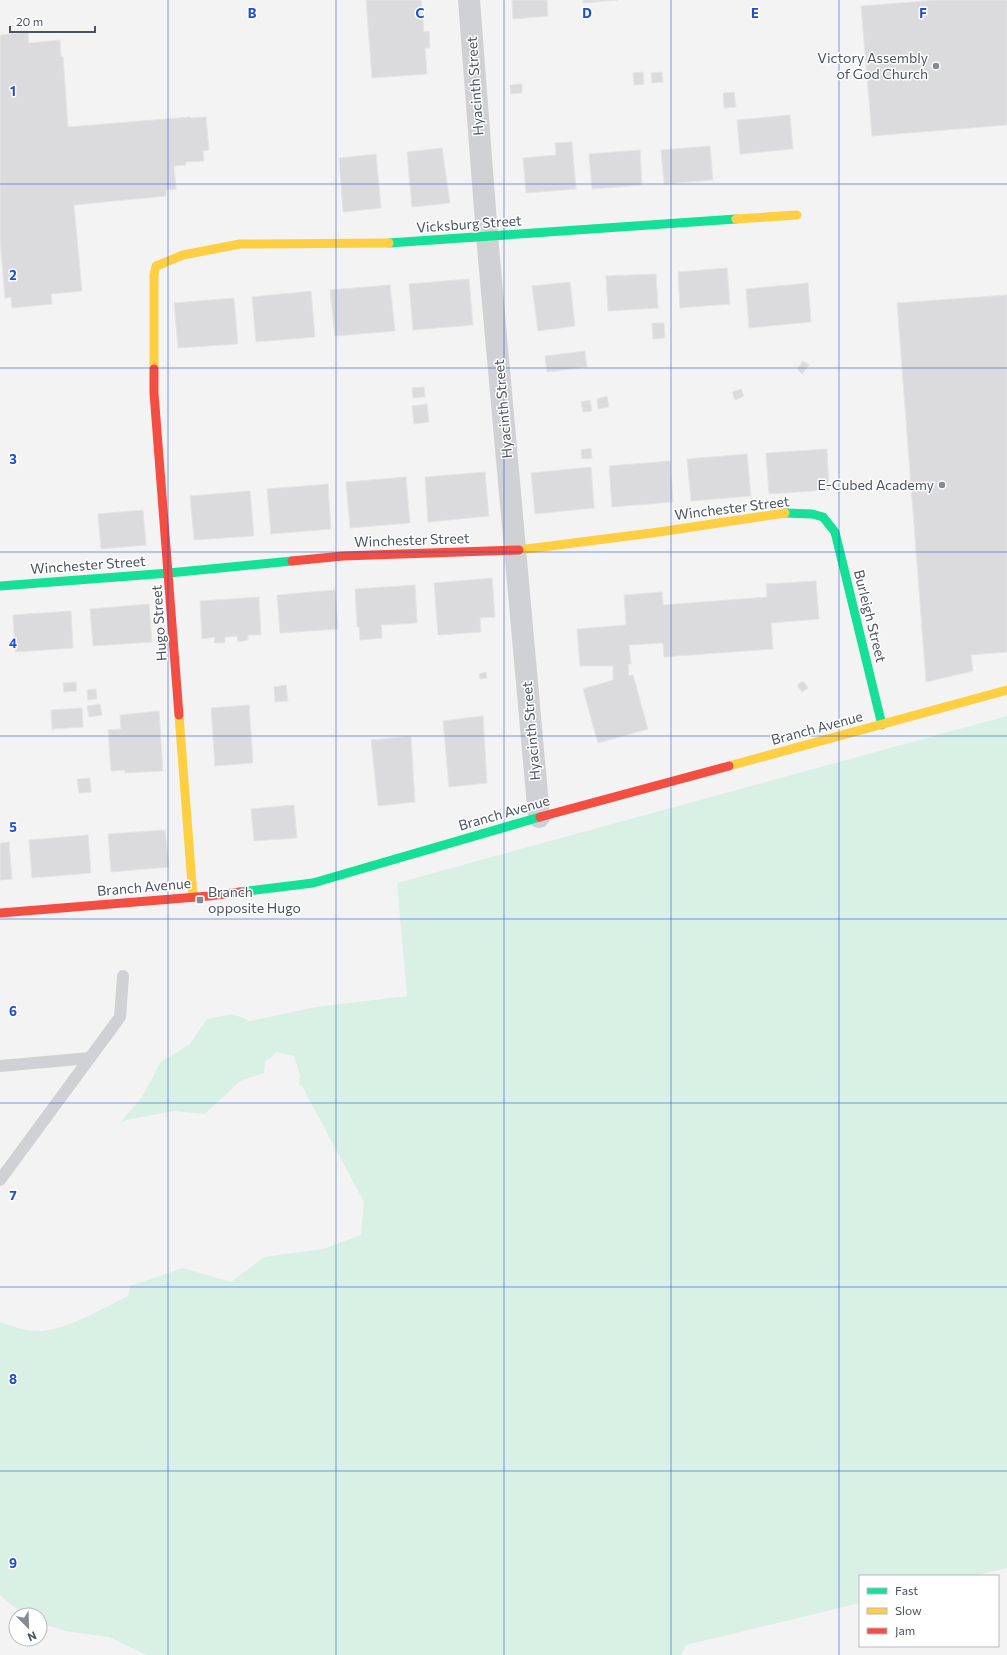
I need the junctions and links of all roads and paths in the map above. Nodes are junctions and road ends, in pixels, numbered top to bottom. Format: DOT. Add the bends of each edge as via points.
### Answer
graph roads {
  1 [pos="469,0"];
  2 [pos="797,215"];
  3 [pos="487,236"];
  4 [pos="154,276"];
  5 [pos="823,517"];
  6 [pos="515,550"];
  7 [pos="169,573"];
  8 [pos="0,586"];
  9 [pos="1007,690"];
  10 [pos="882,725"];
  11 [pos="538,817"];
  12 [pos="193,897"];
  13 [pos="0,913"];
  14 [pos="123,976"];
  15 [pos="90,1058"];
  16 [pos="0,1066"];
  17 [pos="0,1180"];
  1 -- 3 [label="street, Hyacinth Street"];
  2 -- 3 [label="street, Vicksburg Street"];
  3 -- 4 [label="street, Vicksburg Street" via="375,244 240,244 183,255 156,266"];
  3 -- 6 [label="street, Hyacinth Street"];
  4 -- 7 [label="street, Hugo Street" via="154,393"];
  5 -- 6 [label="street, Winchester Street" via="786,513"];
  5 -- 10 [label="street, Burleigh Street" via="835,532"];
  6 -- 7 [label="street, Winchester Street" via="343,556"];
  6 -- 11 [label="street, Hyacinth Street"];
  7 -- 8 [label="street, Winchester Street"];
  7 -- 12 [label="street, Hugo Street"];
  9 -- 10 [label="street, Branch Avenue"];
  10 -- 11 [label="street, Branch Avenue"];
  11 -- 12 [label="street, Branch Avenue" via="313,883"];
  12 -- 13 [label="street, Branch Avenue"];
  14 -- 15 [label="lane" via="120,1018"];
  15 -- 16 [label="lane"];
  15 -- 17 [label="lane"];
}
